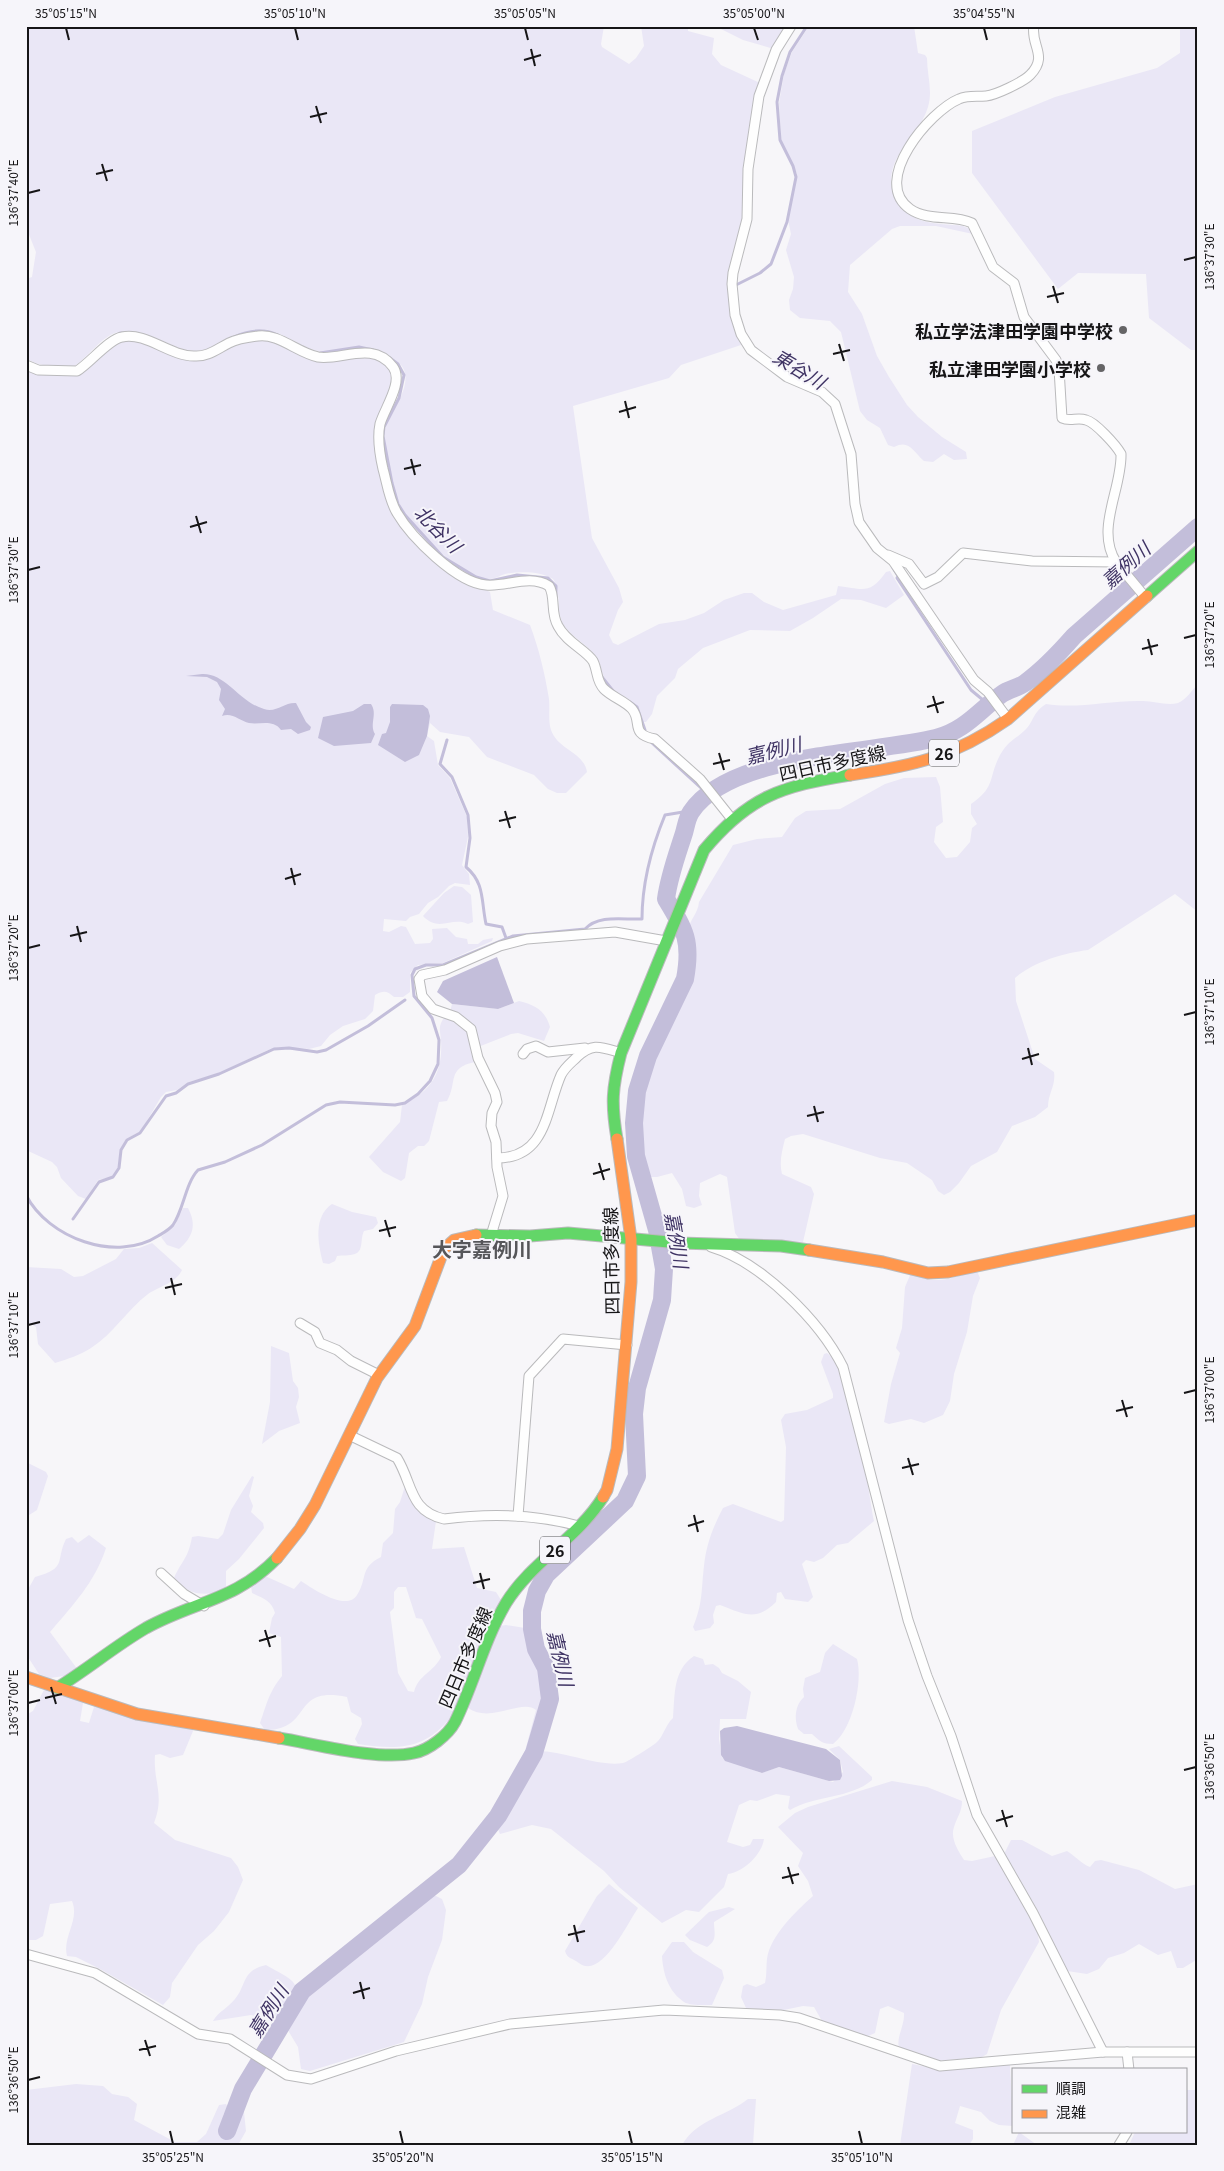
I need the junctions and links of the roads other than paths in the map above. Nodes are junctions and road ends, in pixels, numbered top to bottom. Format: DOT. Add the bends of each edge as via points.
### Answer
graph roads {
  1 [pos="791,26"];
  2 [pos="1034,26"];
  3 [pos="26,365"];
  4 [pos="1198,550"];
  5 [pos="886,554"];
  6 [pos="1116,562"];
  7 [pos="1143,595"];
  8 [pos="1008,720"];
  9 [pos="731,818"];
  10 [pos="668,936"];
  11 [pos="587,1048"];
  12 [pos="620,1053"];
  13 [pos="523,1054"];
  14 [pos="497,1158"];
  15 [pos="1198,1220"];
  16 [pos="492,1232"];
  17 [pos="631,1239"];
  18 [pos="698,1243"];
  19 [pos="300,1323"];
  20 [pos="627,1345"];
  21 [pos="379,1375"];
  22 [pos="350,1436"];
  23 [pos="518,1516"];
  24 [pos="579,1526"];
  25 [pos="161,1573"];
  26 [pos="204,1606"];
  27 [pos="26,1677"];
  28 [pos="57,1688"];
  29 [pos="26,1954"];
  30 [pos="1103,2052"];
  31 [pos="1127,2052"];
  32 [pos="1198,2052"];
  33 [pos="1129,2068"];
  34 [pos="1126,2134"];
  35 [pos="1119,2145"];
  1 -- 5 [label="street" via="776,50 760,96 748,169 747,219 733,273 733,302 741,334 752,350 787,377 822,392 835,404 851,454 854,504 859,522"];
  2 -- 6 [label="street" via="1040,54 1031,74 986,96 961,98 945,106 928,123 899,165 896,184 902,201 917,213 972,223 993,267 1014,283 1024,317 1056,360 1062,418 1092,423 1121,454 1108,535 1110,552"];
  3 -- 9 [label="street" via="38,370 77,371 113,340 128,336 196,357 234,341 266,335 315,356 340,356 359,351 388,362 395,372 395,383 380,425 380,454 400,517 438,559 471,580 484,585 531,581 549,586 552,613 558,626 572,645 593,662 601,686 632,709 643,736 655,739 706,784"];
  4 -- 7 [label="main road, 四日市多度線 / 26"];
  5 -- 6 [label="street" via="908,564 924,584 938,577 963,552 1032,561"];
  5 -- 8 [label="street" via="974,680 988,692"];
  6 -- 7 [label="street"];
  7 -- 8 [label="main road, 四日市多度線 / 26"];
  8 -- 9 [label="main road, 四日市多度線 / 26" via="967,745 920,763 804,783 751,804"];
  9 -- 10 [label="main road, 四日市多度線 / 26" via="704,850"];
  10 -- 12 [label="main road, 四日市多度線 / 26"];
  10 -- 14 [label="street" via="609,932 527,939 422,975 418,983 422,996 433,1009 456,1017 470,1029 478,1058 495,1093 496,1102 490,1121"];
  11 -- 12 [label="street" via="600,1046"];
  11 -- 13 [label="street" via="548,1052 536,1046 527,1048"];
  11 -- 14 [label="street" via="565,1067 546,1124 533,1144 514,1155"];
  12 -- 17 [label="main road, 四日市多度線 / 26" via="612,1108"];
  14 -- 16 [label="street" via="503,1196"];
  15 -- 18 [label="main road" via="948,1272 928,1273 883,1262 781,1246"];
  16 -- 17 [label="main road" via="530,1236 576,1233"];
  16 -- 21 [label="main road" via="447,1244 413,1328"];
  17 -- 18 [label="main road"];
  17 -- 20 [label="main road, 四日市多度線 / 26"];
  18 -- 30 [label="street" via="728,1252 770,1279 834,1348 851,1391 908,1620 977,1816 1033,1913"];
  19 -- 21 [label="street" via="315,1332 320,1344 337,1350"];
  20 -- 23 [label="street" via="563,1339 529,1376"];
  20 -- 24 [label="main road, 四日市多度線 / 26" via="614,1465 602,1501"];
  21 -- 22 [label="main road"];
  22 -- 23 [label="street" via="397,1458 419,1506 425,1512 444,1519 477,1514"];
  22 -- 26 [label="main road" via="318,1503 288,1546 246,1585"];
  23 -- 24 [label="street"];
  24 -- 28 [label="main road, 四日市多度線 / 26" via="526,1579 508,1602 493,1629 454,1724 434,1744 415,1753 362,1752 137,1714"];
  25 -- 26 [label="street" via="184,1594"];
  26 -- 28 [label="main road" via="157,1622"];
  27 -- 28 [label="main road, 四日市多度線 / 26"];
  29 -- 30 [label="street" via="95,1973 198,2034 230,2038 294,2078 311,2079 396,2051 499,2026 664,2010 799,2018 940,2066"];
  30 -- 31 [label="street"];
  31 -- 32 [label="street"];
  31 -- 33 [label="street"];
  34 -- 35 [label="street"];
}
